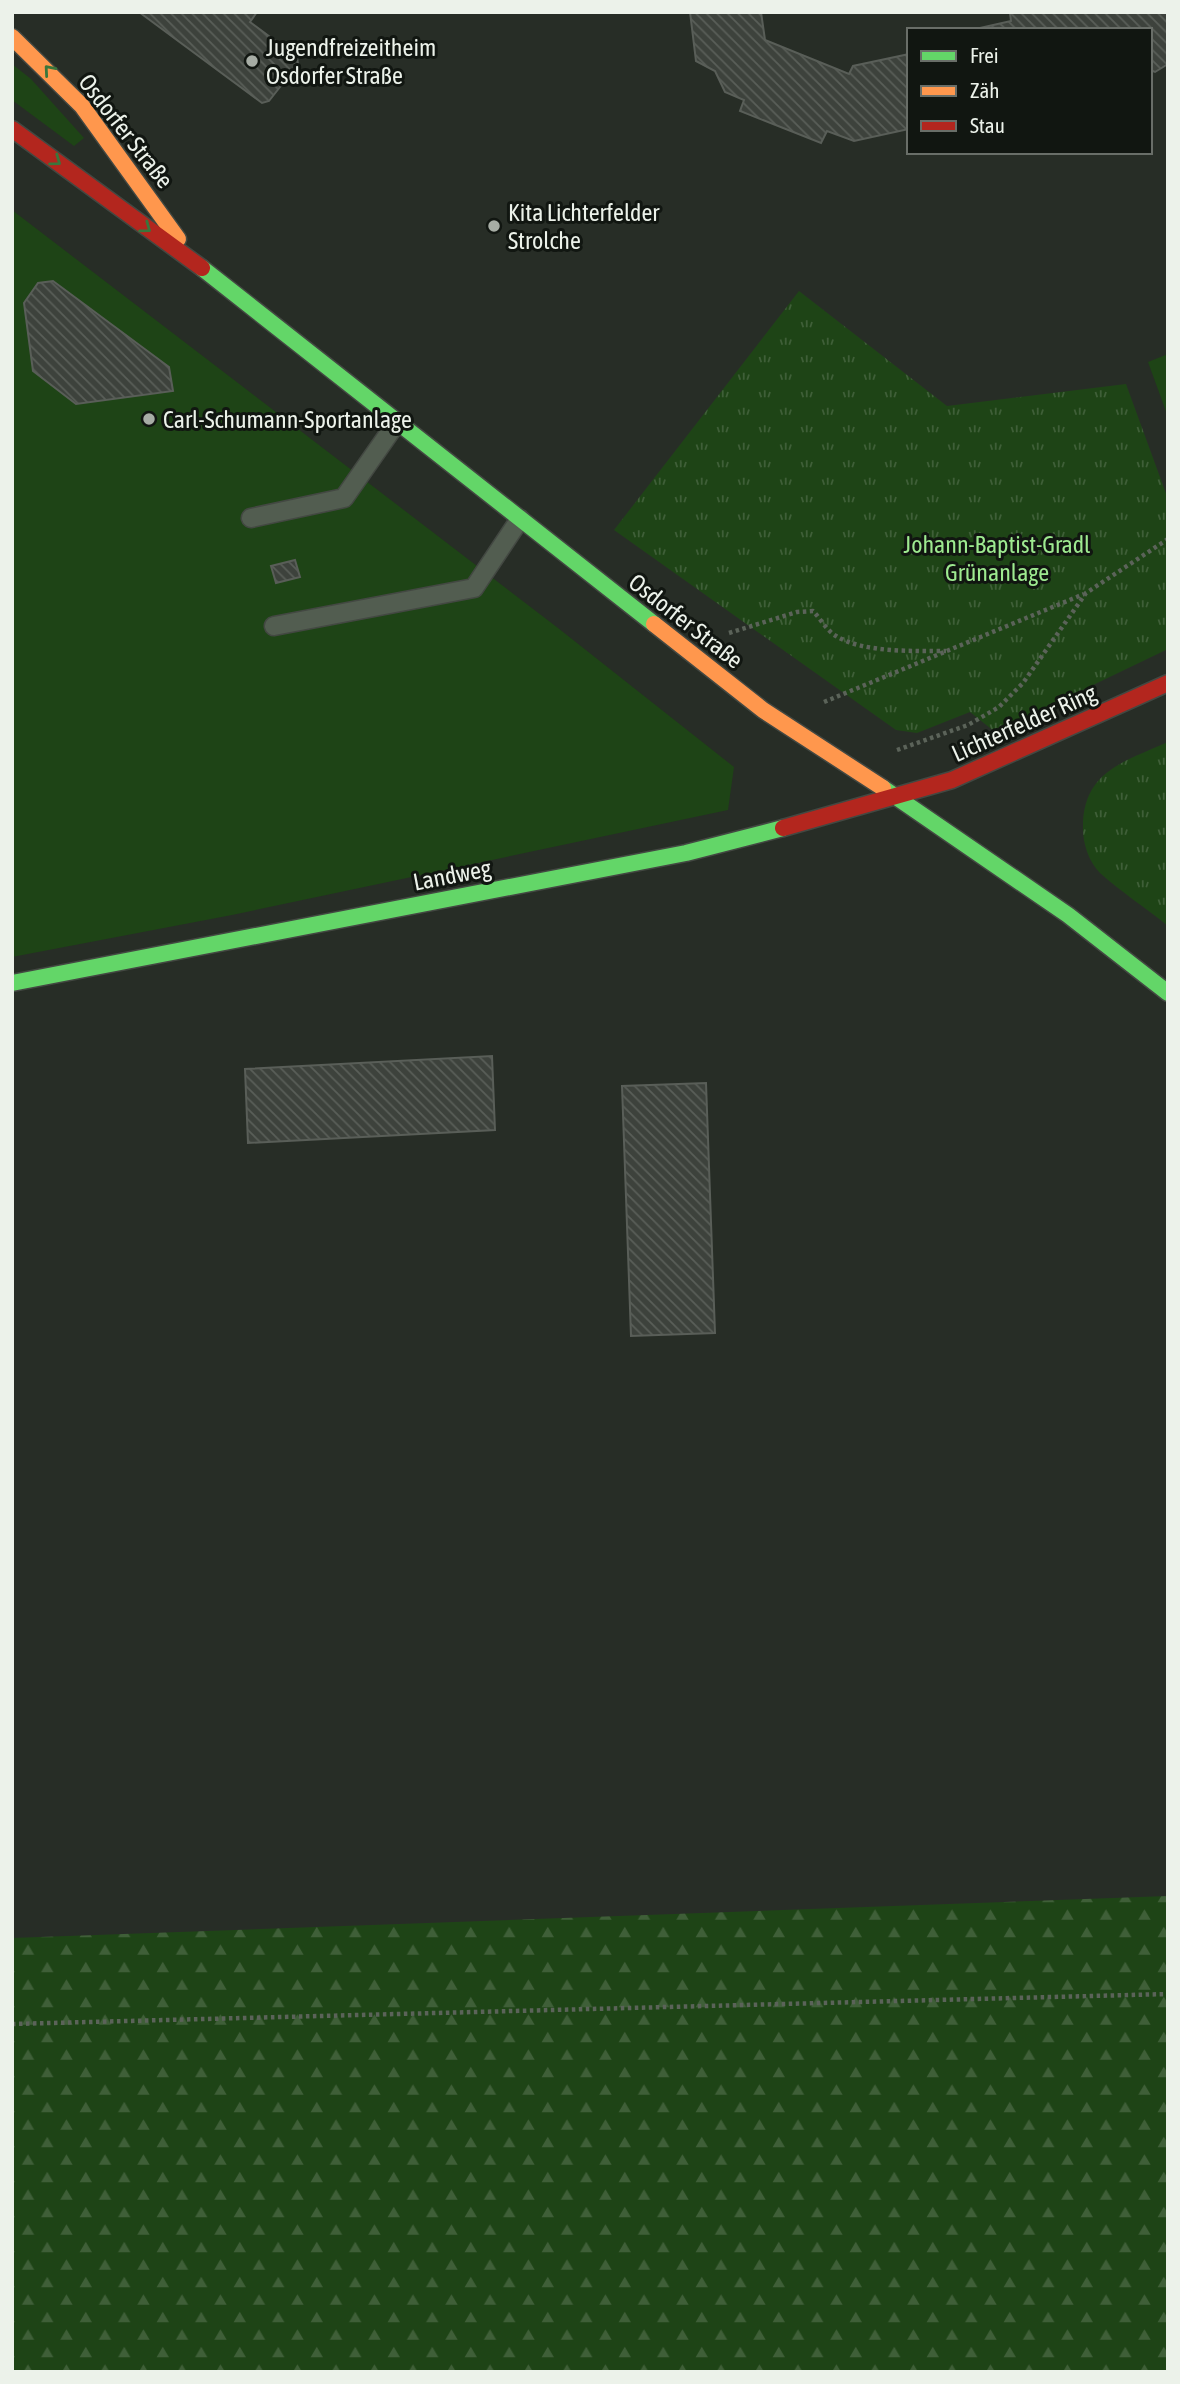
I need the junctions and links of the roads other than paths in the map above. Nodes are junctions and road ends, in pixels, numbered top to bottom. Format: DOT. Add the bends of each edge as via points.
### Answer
graph roads {
  1 [pos="12,37"];
  2 [pos="12,129"];
  3 [pos="193,261"];
  4 [pos="397,422"];
  5 [pos="251,518"];
  6 [pos="520,519"];
  7 [pos="274,626"];
  8 [pos="1168,683"];
  9 [pos="898,798"];
  10 [pos="12,983"];
  11 [pos="1168,993"];
  3 -- 1 [label="street, Osdorfer Straße, one-way" via="114,145 38,58"];
  2 -- 3 [label="street, Osdorfer Straße, one-way"];
  3 -- 4 [label="street, Osdorfer Straße"];
  4 -- 5 [label="lane" via="344,498"];
  4 -- 6 [label="street, Osdorfer Straße"];
  6 -- 7 [label="lane" via="474,588"];
  6 -- 9 [label="street, Osdorfer Straße" via="763,710"];
  8 -- 9 [label="street, Lichterfelder Ring" via="952,780"];
  9 -- 10 [label="street, Landweg" via="686,853"];
  9 -- 11 [label="street, Osdorfer Straße" via="1068,915"];
}
